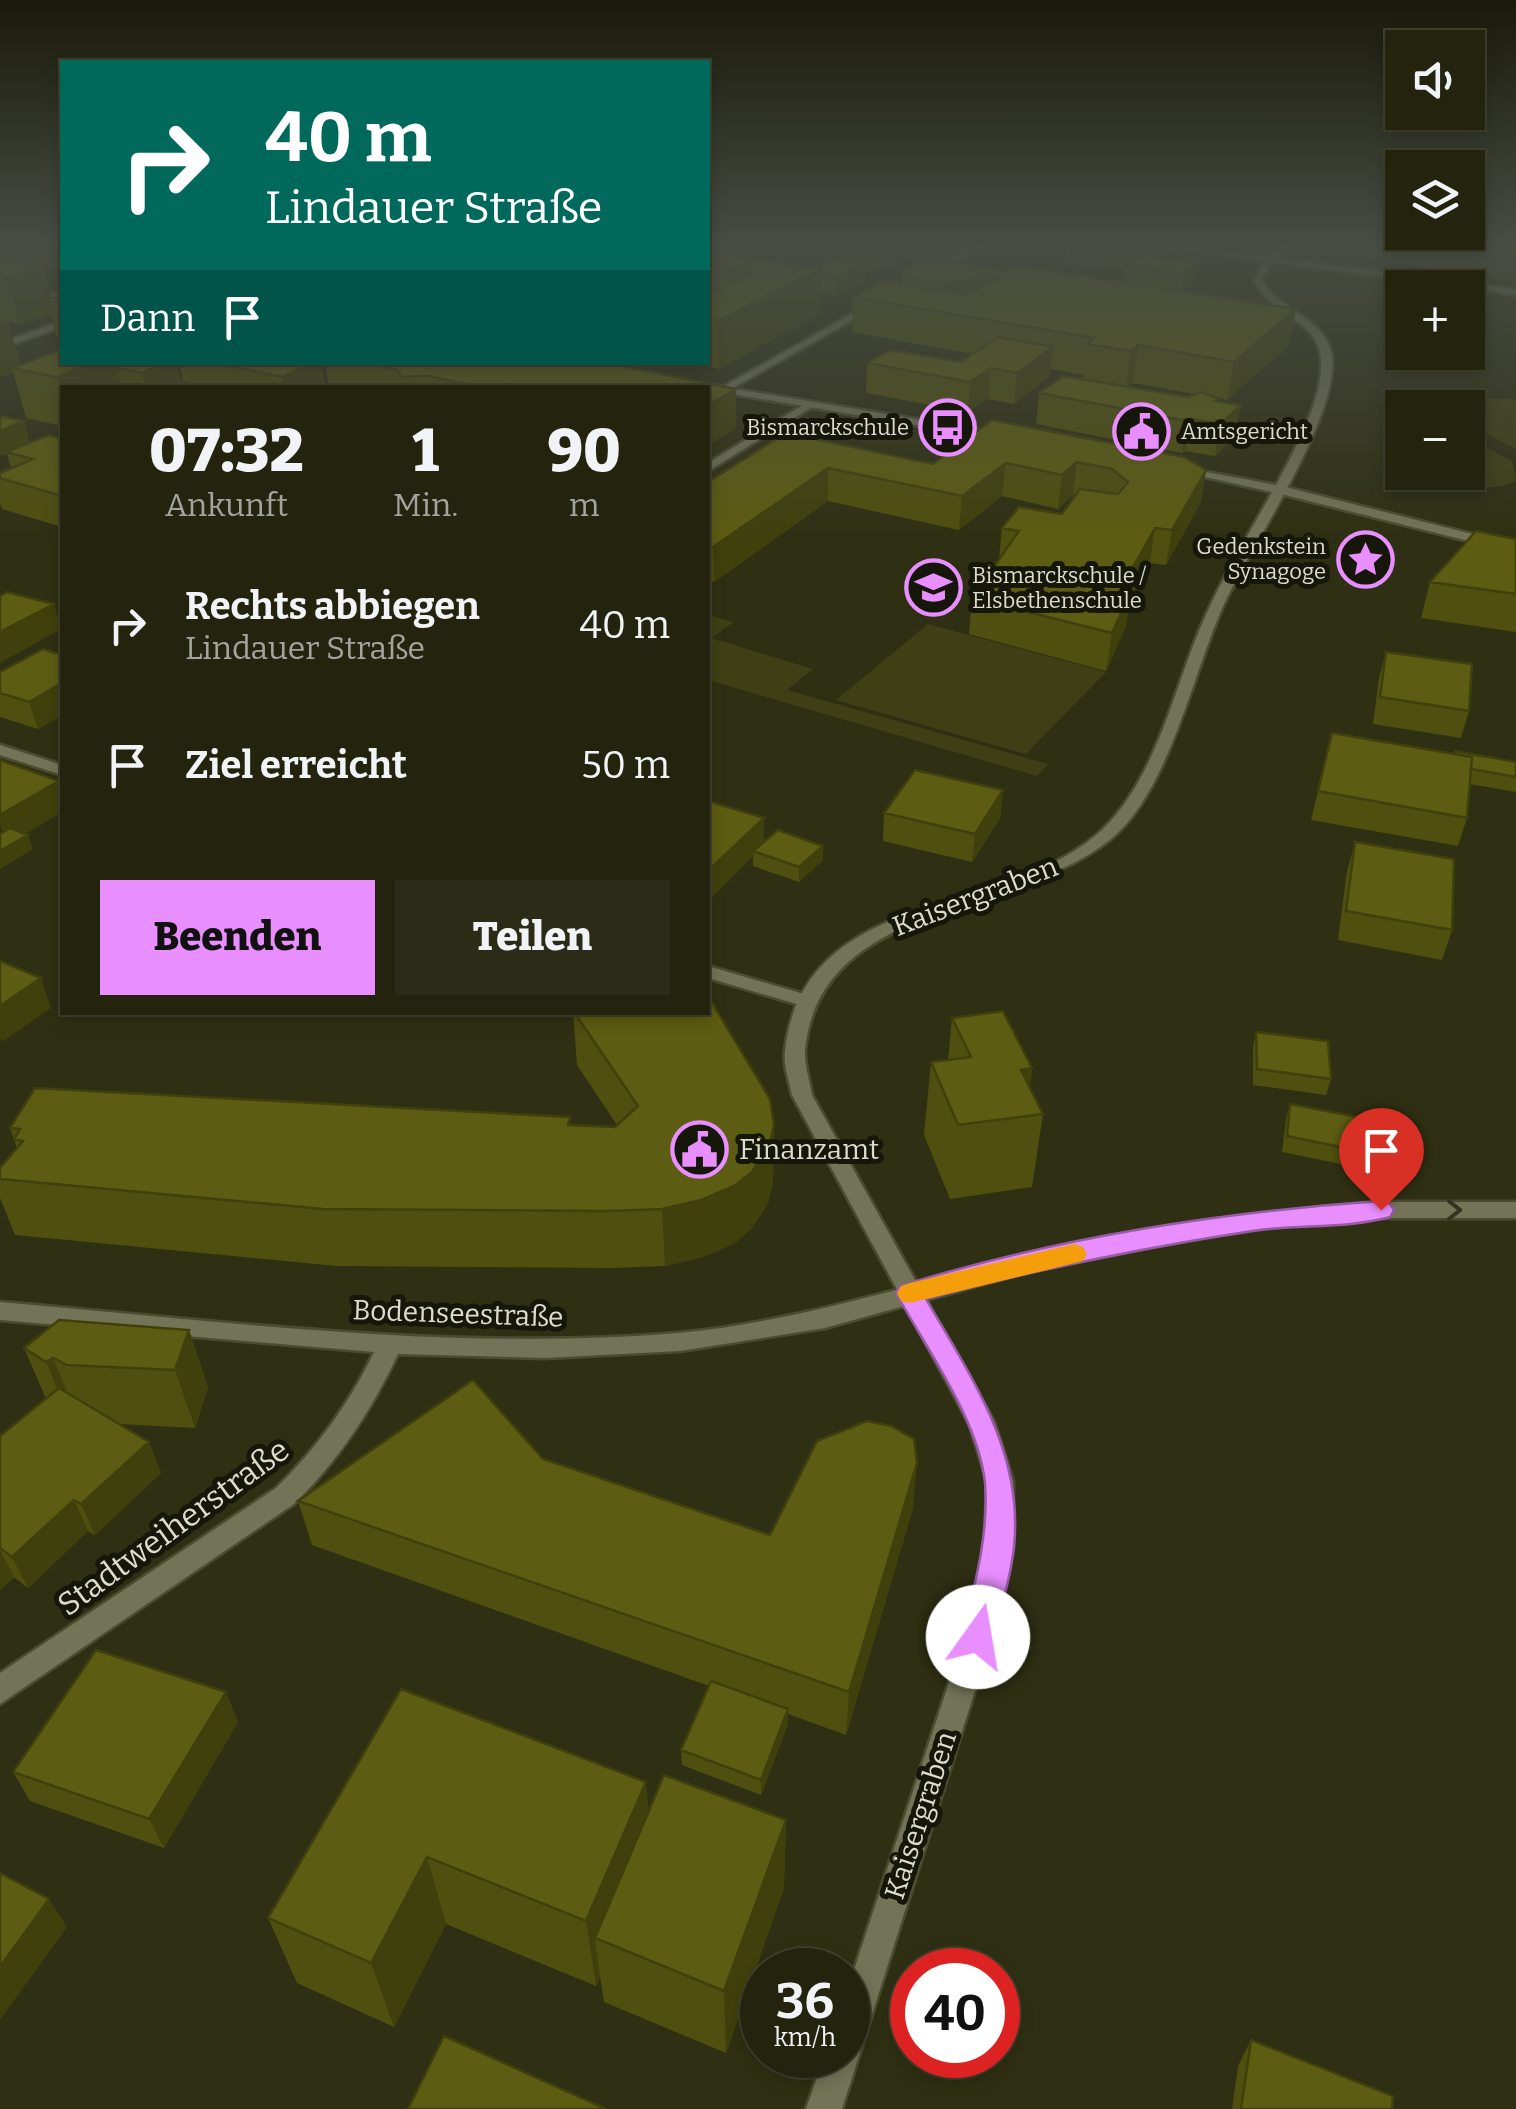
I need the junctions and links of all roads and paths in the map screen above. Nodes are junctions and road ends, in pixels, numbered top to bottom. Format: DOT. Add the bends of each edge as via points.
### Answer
graph roads {
  1 [pos="809,341"];
  2 [pos="1319,341"];
  3 [pos="710,388"];
  4 [pos="722,390"];
  5 [pos="812,404"];
  6 [pos="1012,438"];
  7 [pos="710,467"];
  8 [pos="1164,467"];
  9 [pos="1281,490"];
  10 [pos="1516,549"];
  11 [pos="0,750"];
  12 [pos="60,769"];
  13 [pos="710,973"];
  14 [pos="806,1002"];
  15 [pos="1516,1210"];
  16 [pos="910,1293"];
  17 [pos="0,1311"];
  18 [pos="390,1344"];
  19 [pos="0,1690"];
  20 [pos="870,1970"];
  21 [pos="834,2078"];
  22 [pos="824,2109"];
  1 -- 4 [label="street"];
  2 -- 9 [label="street, Kaisergraben" via="1328,357 1326,383"];
  3 -- 4 [label="street"];
  4 -- 5 [label="street"];
  5 -- 6 [label="street"];
  5 -- 7 [label="street"];
  8 -- 9 [label="street"];
  9 -- 10 [label="street"];
  9 -- 14 [label="street, Kaisergraben" via="1216,607 1135,798 1106,834 1056,866 890,926 831,968"];
  11 -- 12 [label="street"];
  13 -- 14 [label="street"];
  14 -- 16 [label="street, Kaisergraben" via="795,1051 802,1095"];
  16 -- 15 [label="street, Bodenseestraße, one-way" via="1027,1262 1287,1217"];
  16 -- 18 [label="street, Bodenseestraße" via="826,1319 680,1342 545,1348"];
  16 -- 20 [label="street, Kaisergraben" via="981,1422 1000,1481 998,1547 978,1637"];
  17 -- 18 [label="street, Bodenseestraße"];
  18 -- 19 [label="street, Stadtweiherstraße" via="348,1425 284,1496"];
  21 -- 22 [label="street"];
}
